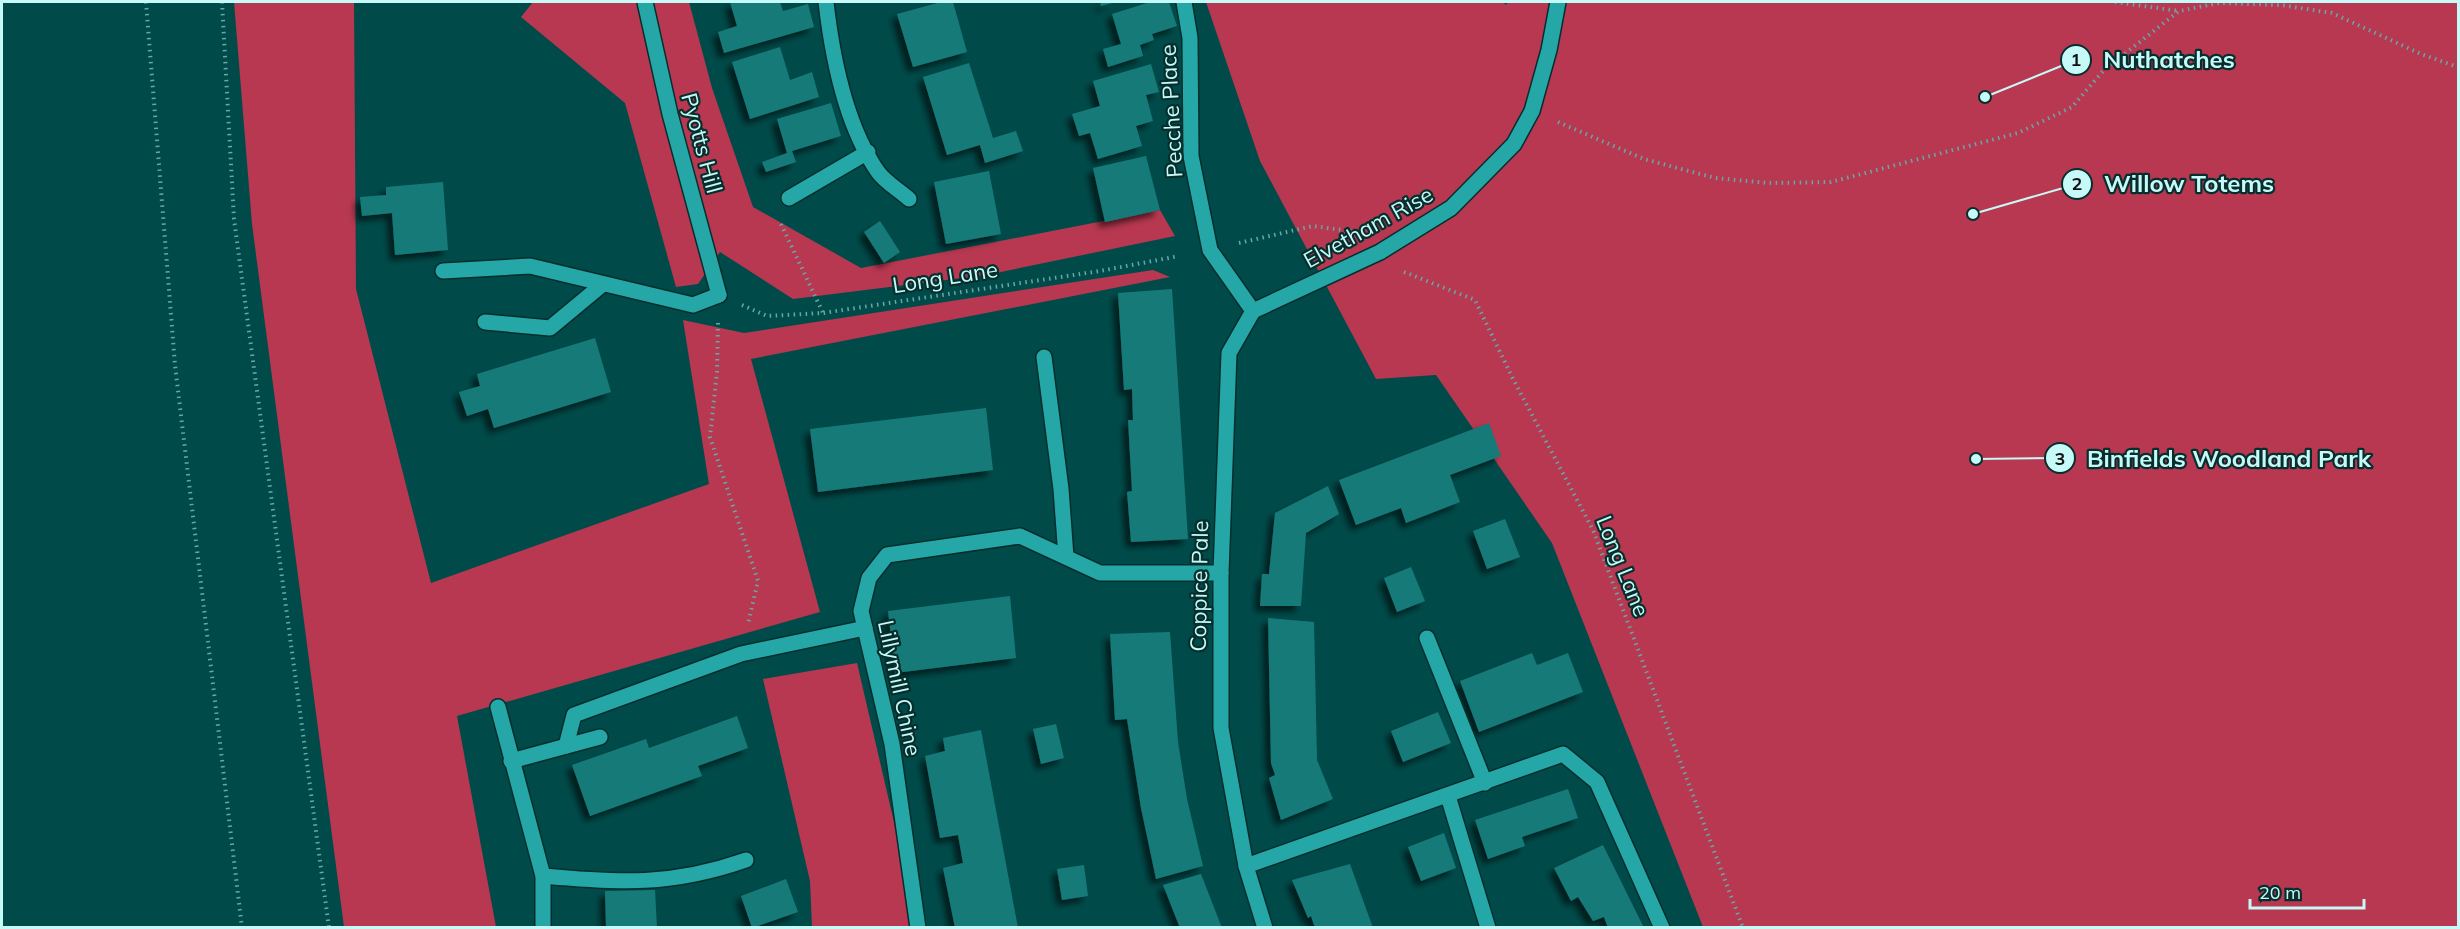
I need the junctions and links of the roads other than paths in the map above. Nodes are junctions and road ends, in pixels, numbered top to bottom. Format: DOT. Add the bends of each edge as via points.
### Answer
graph roads {
  1 [pos="645,2"];
  2 [pos="826,2"];
  3 [pos="1184,2"];
  4 [pos="1558,2"];
  5 [pos="868,152"];
  6 [pos="789,198"];
  7 [pos="909,199"];
  8 [pos="443,271"];
  9 [pos="603,284"];
  10 [pos="1253,311"];
  11 [pos="485,322"];
  12 [pos="1044,357"];
  13 [pos="1066,557"];
  14 [pos="1221,573"];
  15 [pos="865,628"];
  16 [pos="1427,638"];
  17 [pos="498,707"];
  18 [pos="600,737"];
  19 [pos="566,746"];
  20 [pos="511,761"];
  21 [pos="1485,783"];
  22 [pos="1448,796"];
  23 [pos="746,860"];
  24 [pos="1246,866"];
  25 [pos="543,876"];
  26 [pos="543,927"];
  27 [pos="918,927"];
  28 [pos="1265,927"];
  29 [pos="1488,927"];
  30 [pos="1662,927"];
  1 -- 9 [label="street, Pyotts Hill" via="670,114 719,295 693,305"];
  2 -- 5 [label="street" via="831,42 850,114"];
  3 -- 10 [label="street, Pecche Place" via="1190,38 1191,156 1210,250"];
  4 -- 10 [label="street, Elvetham Rise" via="1532,111 1514,144 1451,208 1380,252"];
  5 -- 6 [label="street"];
  5 -- 7 [label="street" via="878,173"];
  8 -- 9 [label="street" via="530,266"];
  9 -- 11 [label="street" via="550,328"];
  10 -- 14 [label="street, Coppice Pale" via="1229,353"];
  12 -- 13 [label="street"];
  13 -- 14 [label="street, Lillymill Chine" via="1100,573"];
  13 -- 15 [label="street, Lillymill Chine" via="1020,536 887,555 869,578 861,611"];
  14 -- 24 [label="street, Coppice Pale" via="1221,728"];
  15 -- 19 [label="street" via="741,654 574,716"];
  15 -- 27 [label="street, Lillymill Chine" via="892,744"];
  16 -- 21 [label="street"];
  17 -- 20 [label="street"];
  18 -- 19 [label="street"];
  19 -- 20 [label="street"];
  20 -- 25 [label="street"];
  21 -- 22 [label="street"];
  21 -- 30 [label="street" via="1563,754 1572,761 1597,782"];
  22 -- 24 [label="street"];
  22 -- 29 [label="street"];
  23 -- 25 [label="street" via="717,870 648,882"];
  24 -- 28 [label="street, Coppice Pale"];
  25 -- 26 [label="street"];
}
